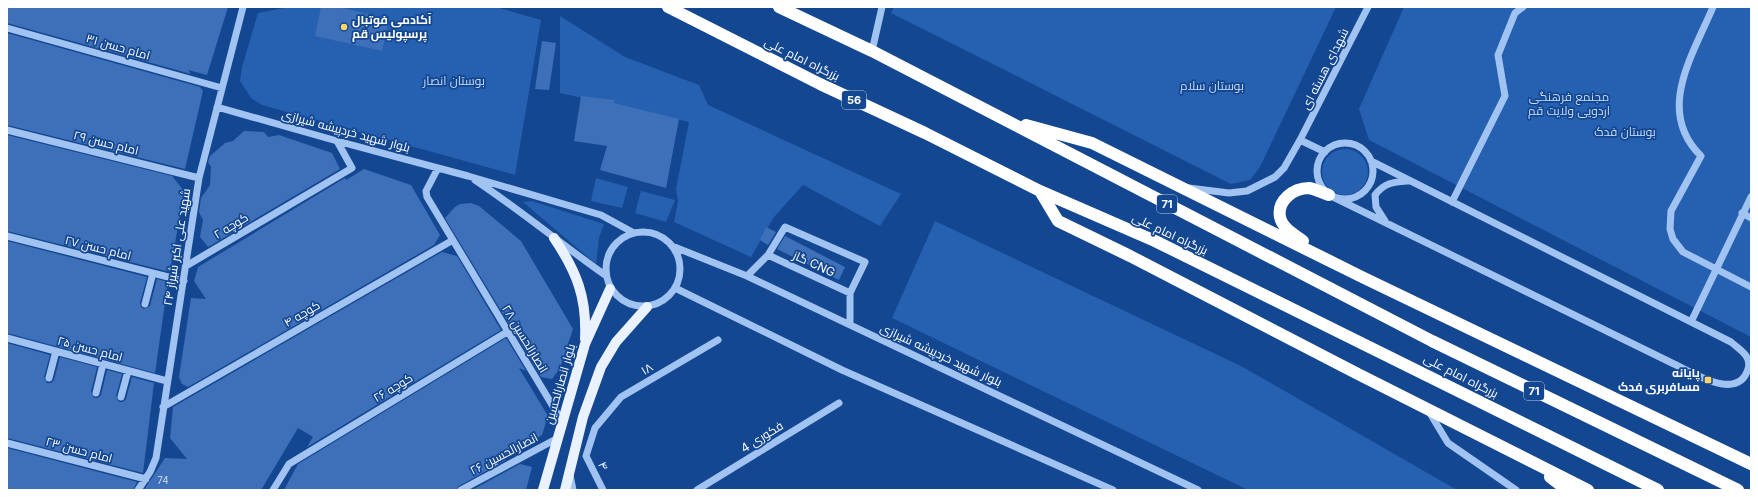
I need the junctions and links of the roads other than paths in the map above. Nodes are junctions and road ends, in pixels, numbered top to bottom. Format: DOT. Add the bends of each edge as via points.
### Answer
graph roads {
  1 [pos="243,7"];
  2 [pos="668,7"];
  3 [pos="780,7"];
  4 [pos="882,7"];
  5 [pos="1368,7"];
  6 [pos="1523,7"];
  7 [pos="1713,7"];
  8 [pos="7,28"];
  9 [pos="872,51"];
  10 [pos="222,88"];
  11 [pos="217,107"];
  12 [pos="1002,118"];
  13 [pos="7,130"];
  14 [pos="1300,140"];
  15 [pos="337,141"];
  16 [pos="1325,152"];
  17 [pos="1371,161"];
  18 [pos="438,168"];
  19 [pos="468,176"];
  20 [pos="199,178"];
  21 [pos="1411,181"];
  22 [pos="1181,187"];
  23 [pos="1040,191"];
  24 [pos="1329,195"];
  25 [pos="1751,197"];
  26 [pos="1452,202"];
  27 [pos="1742,213"];
  28 [pos="1751,218"];
  29 [pos="1388,224"];
  30 [pos="634,233"];
  31 [pos="7,236"];
  32 [pos="554,238"];
  33 [pos="453,240"];
  34 [pos="672,246"];
  35 [pos="768,256"];
  36 [pos="1334,263"];
  37 [pos="186,266"];
  38 [pos="1716,270"];
  39 [pos="153,273"];
  40 [pos="605,275"];
  41 [pos="747,276"];
  42 [pos="184,281"];
  43 [pos="1751,287"];
  44 [pos="675,288"];
  45 [pos="610,289"];
  46 [pos="850,293"];
  47 [pos="145,304"];
  48 [pos="647,307"];
  49 [pos="1690,322"];
  50 [pos="850,324"];
  51 [pos="507,332"];
  52 [pos="7,338"];
  53 [pos="718,340"];
  54 [pos="585,344"];
  55 [pos="56,351"];
  56 [pos="103,364"];
  57 [pos="128,371"];
  58 [pos="49,378"];
  59 [pos="167,381"];
  60 [pos="96,393"];
  61 [pos="122,397"];
  62 [pos="838,403"];
  63 [pos="163,407"];
  64 [pos="1426,409"];
  65 [pos="563,423"];
  66 [pos="595,428"];
  67 [pos="558,438"];
  68 [pos="7,443"];
  69 [pos="1527,459"];
  70 [pos="1751,464"];
  71 [pos="570,471"];
  72 [pos="146,479"];
  73 [pos="138,490"];
  74 [pos="273,490"];
  75 [pos="461,490"];
  76 [pos="543,490"];
  77 [pos="564,490"];
  78 [pos="573,490"];
  79 [pos="603,490"];
  80 [pos="697,490"];
  81 [pos="1113,490"];
  82 [pos="1198,490"];
  83 [pos="1516,490"];
  84 [pos="1567,490"];
  85 [pos="1588,490"];
  86 [pos="1658,490"];
  87 [pos="1738,490"];
  1 -- 10 [label="street, شهید علی اکبر شیراز ۲۴"];
  2 -- 23 [label="highway, بزرگراه امام علی / 56"];
  3 -- 9 [label="highway, بزرگراه امام علی"];
  4 -- 9 [label="street"];
  5 -- 14 [label="street, شهدای هسته ای"];
  6 -- 26 [label="street" via="1515,13 1498,54 1505,96"];
  7 -- 38 [label="street" via="1680,90 1678,107 1680,123 1691,147 1701,156 1675,202 1670,220 1673,239 1683,252"];
  8 -- 10 [label="street, امام حسن ۳۱"];
  9 -- 12 [label="highway, بزرگراه امام علی"];
  10 -- 11 [label="street, شهید علی اکبر شیراز ۲۴"];
  11 -- 15 [label="street, بلوار شهید خردپیشه شیرازی"];
  11 -- 20 [label="street, شهید علی اکبر شیراز ۲۴"];
  12 -- 22 [label="highway" via="1092,143"];
  12 -- 87 [label="highway, بزرگراه امام علی / 71" via="1432,342"];
  13 -- 20 [label="street, امام حسن ۲۹"];
  14 -- 16 [label="street"];
  14 -- 22 [label="street, شهدای هسته ای" via="1284,168 1275,177 1247,191 1229,193"];
  15 -- 18 [label="street, بلوار شهید خردپیشه شیرازی"];
  15 -- 37 [label="street, کوچه ۲" via="352,168"];
  16 -- 17 [label="street" via="1332,146 1350,144 1359,147"];
  16 -- 24 [label="street" via="1319,160 1317,170 1322,188"];
  17 -- 21 [label="street"];
  17 -- 24 [label="street" via="1372,179 1363,193 1346,200"];
  18 -- 19 [label="street, بلوار شهید خردپیشه شیرازی"];
  18 -- 33 [label="street, انصارالحسین ۲۸" via="426,192"];
  19 -- 30 [label="street, بلوار شهید خردپیشه شیرازی" via="602,215"];
  19 -- 32 [label="street, بلوار شهید خردپیشه شیرازی" via="518,209"];
  20 -- 37 [label="street, شهید علی اکبر شیراز ۲۴"];
  21 -- 26 [label="street"];
  21 -- 29 [label="street" via="1385,184 1375,196 1380,216"];
  22 -- 36 [label="highway"];
  23 -- 64 [label="highway" via="1058,221"];
  23 -- 86 [label="highway, بزرگراه امام علی" via="1155,241"];
  24 -- 29 [label="street"];
  24 -- 36 [label="highway" via="1309,188 1295,191 1286,197 1280,218 1288,230"];
  25 -- 27 [label="street"];
  26 -- 49 [label="street"];
  27 -- 28 [label="street"];
  27 -- 38 [label="street"];
  29 -- 49 [label="street" via="1715,383 1738,383 1746,375 1749,364 1746,354 1731,342"];
  30 -- 34 [label="street" via="643,232 659,236"];
  30 -- 40 [label="street" via="620,240 609,252"];
  31 -- 39 [label="street, امام حسن ۲۷"];
  32 -- 40 [label="street, بلوار شهید خردپیشه شیرازی"];
  32 -- 54 [label="main road" via="578,280 584,304"];
  33 -- 51 [label="street, انصارالحسین ۲۸"];
  33 -- 63 [label="street, کوچه ۴"];
  34 -- 41 [label="street, بلوار شهید خردپیشه شیرازی"];
  34 -- 44 [label="street" via="680,267"];
  35 -- 41 [label="street"];
  35 -- 46 [label="street, گاز CNG"];
  35 -- 46 [label="street" via="785,227 865,262"];
  36 -- 70 [label="highway"];
  37 -- 42 [label="street, شهید علی اکبر شیراز ۲۴"];
  38 -- 43 [label="street"];
  38 -- 49 [label="street"];
  39 -- 42 [label="street, امام حسن ۲۷"];
  39 -- 47 [label="street"];
  40 -- 45 [label="street"];
  41 -- 50 [label="street, بلوار شهید خردپیشه شیرازی"];
  42 -- 59 [label="street, شهید علی اکبر شیراز ۲۴"];
  44 -- 48 [label="street" via="663,301"];
  44 -- 81 [label="street" via="842,370"];
  45 -- 48 [label="street" via="620,300 633,306"];
  45 -- 54 [label="main road, بلوار انصارالحسین"];
  46 -- 50 [label="street"];
  48 -- 71 [label="main road" via="606,356 583,417"];
  50 -- 82 [label="street, بلوار شهید خردپیشه شیرازی"];
  51 -- 65 [label="street, انصارالحسین ۲۸"];
  51 -- 74 [label="street, کوچه ۲۶" via="289,464"];
  52 -- 55 [label="street, امام حسن ۲۵"];
  53 -- 66 [label="street, ۱۸" via="621,397"];
  54 -- 65 [label="main road, بلوار انصارالحسین"];
  55 -- 56 [label="street, امام حسن ۲۵"];
  55 -- 58 [label="street"];
  56 -- 57 [label="street, امام حسن ۲۵"];
  56 -- 60 [label="street"];
  57 -- 59 [label="street, امام حسن ۲۵"];
  57 -- 61 [label="street"];
  59 -- 63 [label="street, شهید علی اکبر شیراز ۲۴"];
  62 -- 80 [label="street, فکوری 4"];
  63 -- 72 [label="street, شهید علی اکبر شیراز ۲۴" via="156,458"];
  64 -- 69 [label="highway"];
  64 -- 83 [label="street" via="1448,443"];
  65 -- 67 [label="main road, بلوار انصارالحسین"];
  66 -- 79 [label="street, ۴" via="586,456"];
  67 -- 75 [label="street, انصارالحسین ۲۶"];
  67 -- 76 [label="main road, بلوار انصارالحسین"];
  68 -- 72 [label="street, امام حسن ۲۳"];
  69 -- 84 [label="highway"];
  69 -- 85 [label="highway"];
  71 -- 77 [label="main road"];
  71 -- 78 [label="street"];
  72 -- 73 [label="street, شهید علی اکبر شیراز ۲۴"];
}
